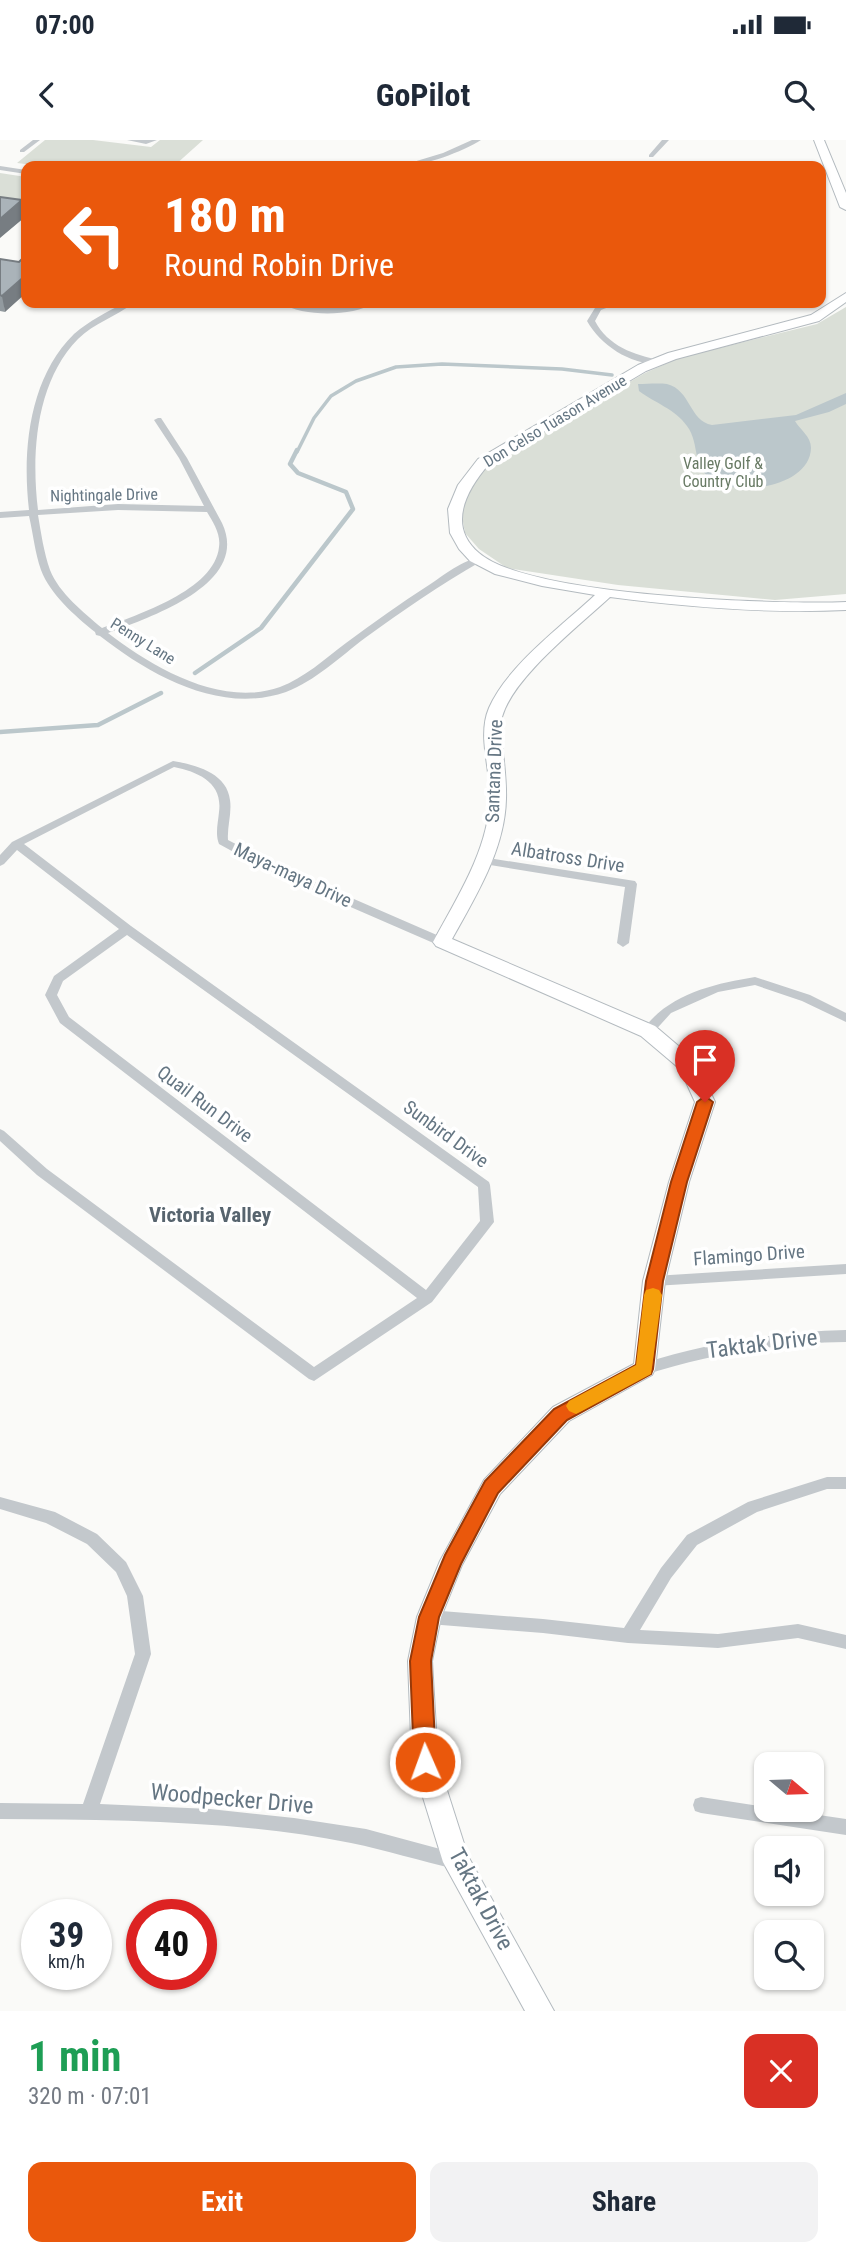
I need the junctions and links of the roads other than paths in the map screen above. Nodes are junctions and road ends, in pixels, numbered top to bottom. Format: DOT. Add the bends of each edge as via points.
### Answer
graph roads {
  1 [pos="37,140"];
  2 [pos="130,140"];
  3 [pos="478,140"];
  4 [pos="666,140"];
  5 [pos="819,140"];
  6 [pos="153,141"];
  7 [pos="22,151"];
  8 [pos="651,156"];
  9 [pos="421,161"];
  10 [pos="1,167"];
  11 [pos="21,171"];
  12 [pos="846,207"];
  13 [pos="846,298"];
  14 [pos="121,308"];
  15 [pos="310,308"];
  16 [pos="352,308"];
  17 [pos="599,308"];
  18 [pos="657,362"];
  19 [pos="158,420"];
  20 [pos="209,509"];
  21 [pos="31,511"];
  22 [pos="0,514"];
  23 [pos="477,560"];
  24 [pos="607,592"];
  25 [pos="846,606"];
  26 [pos="99,633"];
  27 [pos="16,844"];
  28 [pos="482,861"];
  29 [pos="0,862"];
  30 [pos="127,929"];
  31 [pos="442,942"];
  32 [pos="623,943"];
  33 [pos="846,1018"];
  34 [pos="648,1031"];
  35 [pos="0,1134"];
  36 [pos="846,1269"];
  37 [pos="654,1281"];
  38 [pos="427,1298"];
  39 [pos="846,1336"];
  40 [pos="644,1369"];
  41 [pos="846,1483"];
  42 [pos="0,1503"];
  43 [pos="429,1617"];
  44 [pos="628,1636"];
  45 [pos="846,1642"];
  46 [pos="701,1805"];
  47 [pos="0,1811"];
  48 [pos="89,1811"];
  49 [pos="846,1827"];
  50 [pos="456,1861"];
  51 [pos="540,2011"];
  1 -- 7 [label="street"];
  2 -- 6 [label="street"];
  3 -- 9 [label="street"];
  4 -- 8 [label="street"];
  5 -- 12 [label="street"];
  10 -- 11 [label="street"];
  13 -- 18 [label="street, Don Celso Tuason Avenue" via="815,318"];
  14 -- 21 [label="street, Penny Lane" via="75,337 42,396 29,445"];
  15 -- 16 [label="street"];
  17 -- 18 [label="street" via="591,321 603,339"];
  18 -- 23 [label="street, Don Celso Tuason Avenue" via="483,462 463,485 452,513 458,537"];
  19 -- 20 [label="street"];
  20 -- 21 [label="street, Nightingale Drive"];
  20 -- 26 [label="street" via="218,522 224,548 216,572 147,615"];
  21 -- 22 [label="street, Nightingale Drive"];
  21 -- 26 [label="street, Penny Lane" via="47,575"];
  23 -- 24 [label="street" via="540,582"];
  23 -- 26 [label="street, Penny Lane" via="442,579 306,677 275,692 239,694 182,683"];
  24 -- 25 [label="street" via="771,608"];
  24 -- 28 [label="street, Santana Drive" via="508,689 496,711 498,800"];
  27 -- 29 [label="street, Maya-maya Drive"];
  27 -- 30 [label="street, Sunbird Drive"];
  27 -- 31 [label="street, Maya-maya Drive" via="159,769 173,764 195,768 213,778 225,798 220,828 223,842"];
  28 -- 31 [label="street, Santana Drive"];
  28 -- 32 [label="street, Albatross Drive" via="631,884"];
  30 -- 38 [label="street, Sunbird Drive" via="484,1185 487,1222"];
  30 -- 38 [label="street, Quail Run Drive" via="58,979 51,995 64,1020"];
  31 -- 34 [label="street, Maya-maya Drive"];
  33 -- 34 [label="street" via="755,981 715,988 667,1010"];
  34 -- 37 [label="street, Maya-maya Drive" via="688,1065 705,1102"];
  35 -- 38 [label="street, Sunbird Drive" via="43,1172 314,1375"];
  36 -- 37 [label="street, Flamingo Drive"];
  37 -- 40 [label="street, Maya-maya Drive"];
  39 -- 40 [label="street, Taktak Drive" via="738,1343"];
  40 -- 43 [label="street, Taktak Drive" via="561,1414 492,1487 452,1561"];
  41 -- 44 [label="street" via="827,1483 753,1507 692,1540"];
  42 -- 48 [label="street" via="50,1517 92,1539 121,1567 135,1596 143,1654"];
  43 -- 44 [label="street"];
  43 -- 50 [label="street, Taktak Drive" via="421,1661 425,1762"];
  44 -- 45 [label="street" via="718,1641 798,1631"];
  46 -- 49 [label="street"];
  47 -- 48 [label="street, Woodpecker Drive"];
  48 -- 50 [label="street, Woodpecker Drive" via="225,1818 338,1832"];
  50 -- 51 [label="street, Taktak Drive"];
}
